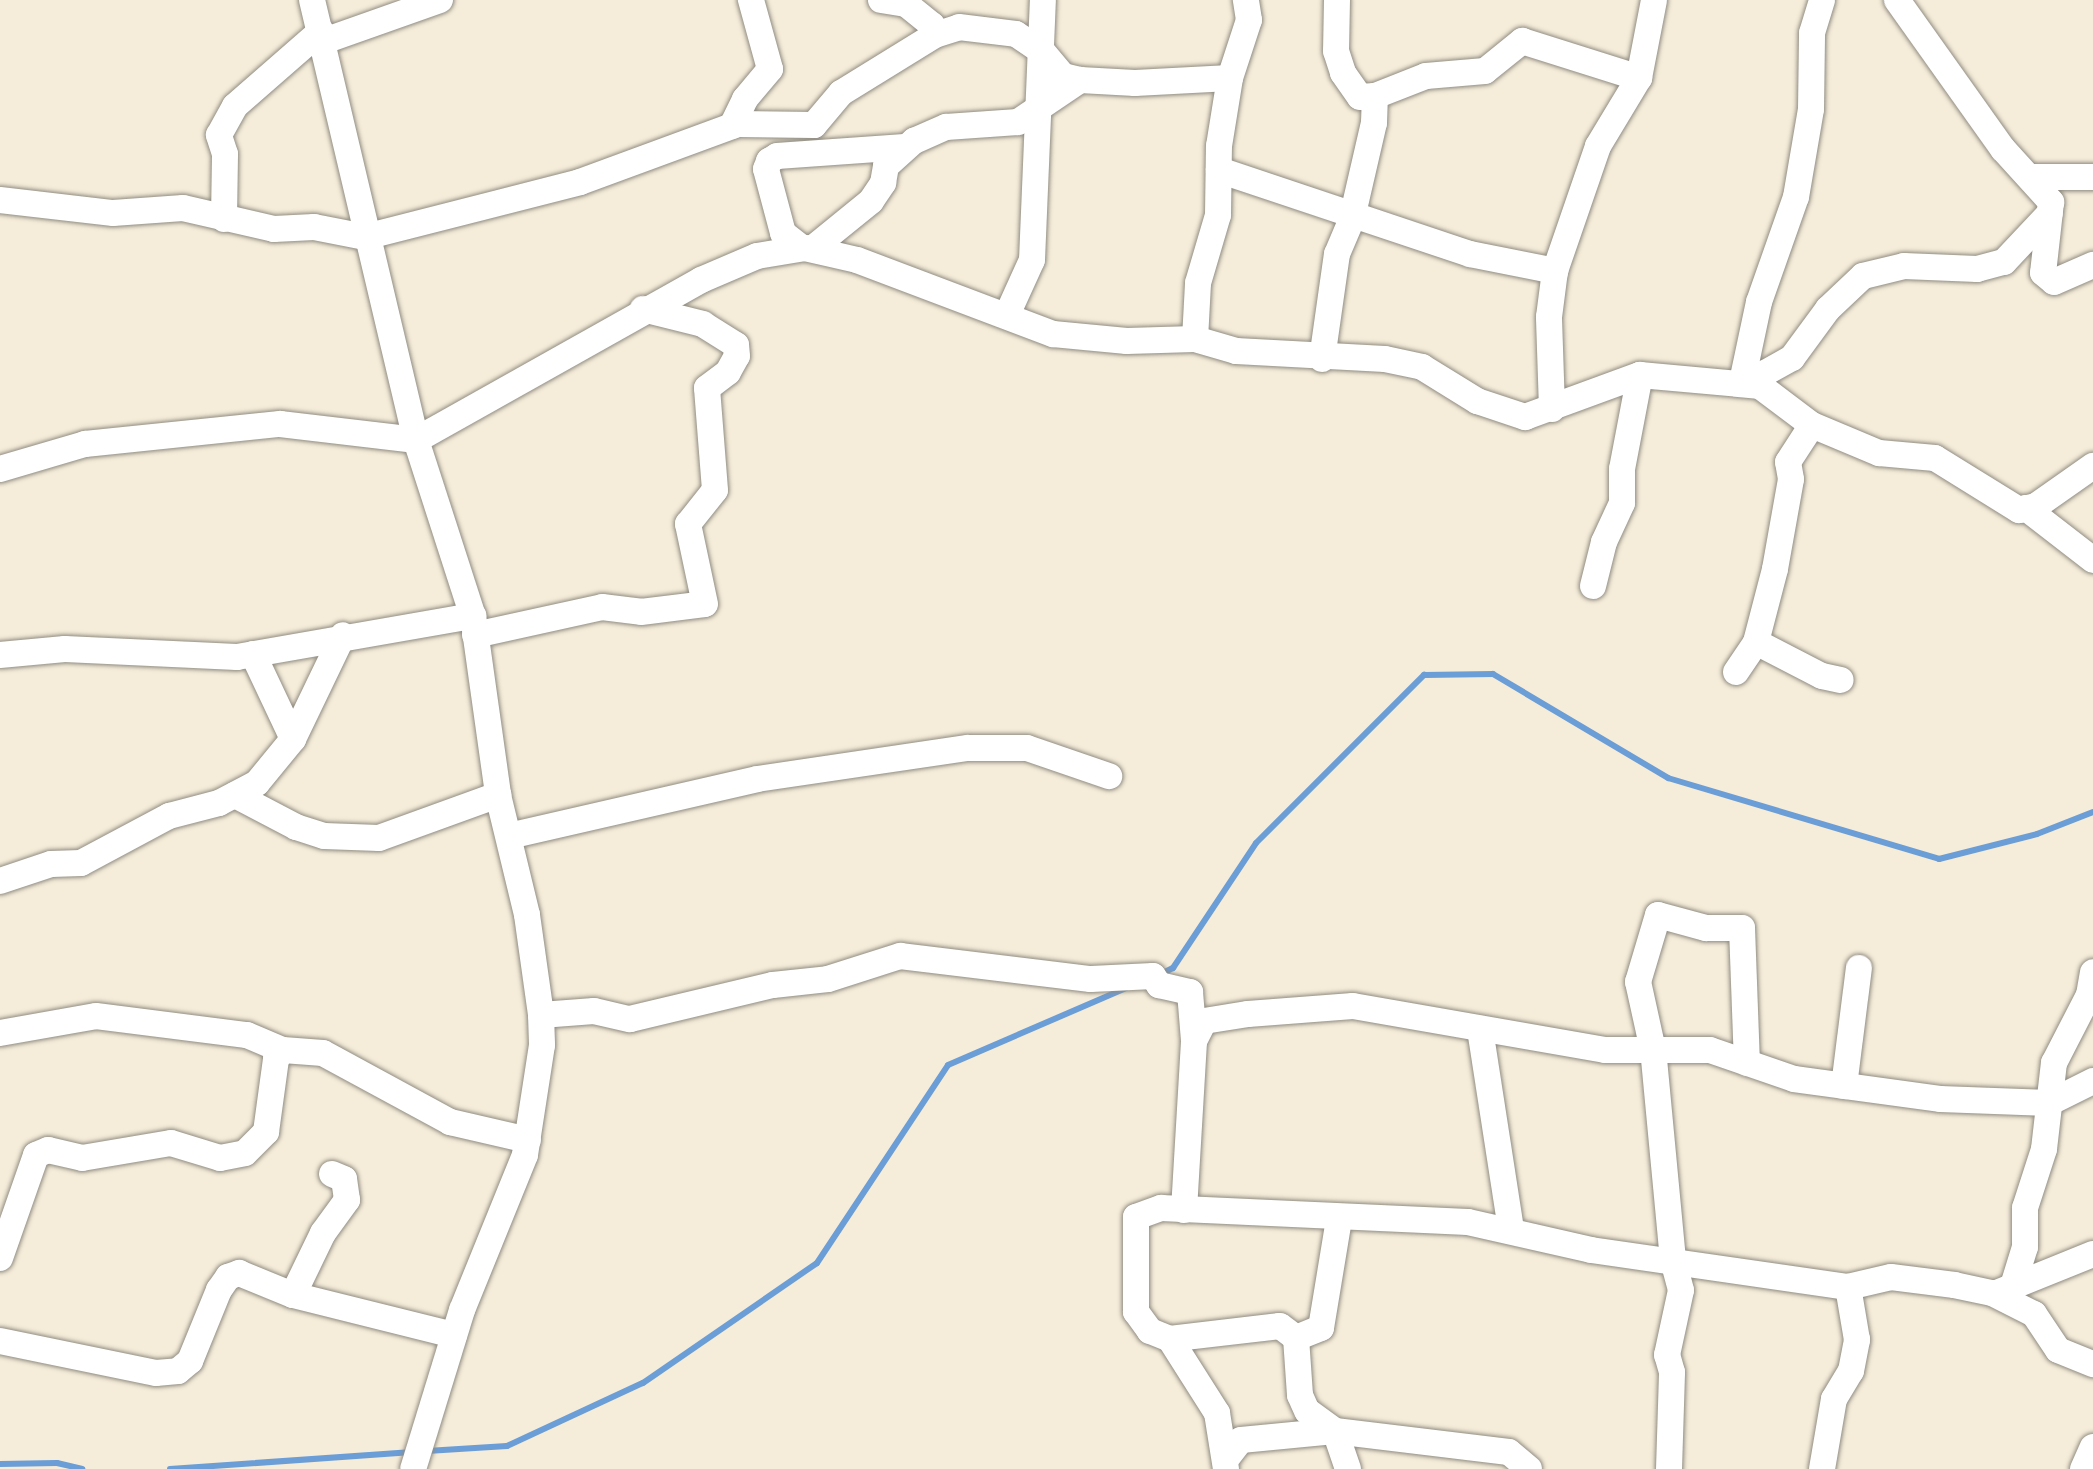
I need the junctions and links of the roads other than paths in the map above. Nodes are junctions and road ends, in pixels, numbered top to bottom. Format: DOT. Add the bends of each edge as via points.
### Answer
graph roads {
  1 [pos="312,0"];
  2 [pos="440,0"];
  3 [pos="751,0"];
  4 [pos="881,0"];
  5 [pos="1043,0"];
  6 [pos="1246,0"];
  7 [pos="1337,0"];
  8 [pos="1654,0"];
  9 [pos="1822,0"];
  10 [pos="1897,0"];
  11 [pos="935,35"];
  12 [pos="323,36"];
  13 [pos="1043,52"];
  14 [pos="1230,78"];
  15 [pos="1639,78"];
  16 [pos="1080,80"];
  17 [pos="1375,96"];
  18 [pos="1042,105"];
  19 [pos="732,126"];
  20 [pos="806,127"];
  21 [pos="905,147"];
  22 [pos="857,149"];
  23 [pos="1219,170"];
  24 [pos="2030,177"];
  25 [pos="2093,177"];
  26 [pos="0,200"];
  27 [pos="2050,213"];
  28 [pos="1352,218"];
  29 [pos="224,219"];
  30 [pos="365,237"];
  31 [pos="807,249"];
  32 [pos="2093,265"];
  33 [pos="1555,271"];
  34 [pos="643,309"];
  35 [pos="1007,315"];
  36 [pos="1195,339"];
  37 [pos="1322,359"];
  38 [pos="1640,375"];
  39 [pos="1751,384"];
  40 [pos="1552,409"];
  41 [pos="1812,425"];
  42 [pos="416,440"];
  43 [pos="2093,466"];
  44 [pos="0,469"];
  45 [pos="2026,508"];
  46 [pos="2093,560"];
  47 [pos="1593,586"];
  48 [pos="474,625"];
  49 [pos="343,635"];
  50 [pos="1756,642"];
  51 [pos="253,654"];
  52 [pos="0,655"];
  53 [pos="1736,672"];
  54 [pos="1841,680"];
  55 [pos="293,739"];
  56 [pos="1109,776"];
  57 [pos="235,795"];
  58 [pos="498,795"];
  59 [pos="509,836"];
  60 [pos="0,881"];
  61 [pos="1859,968"];
  62 [pos="2093,972"];
  63 [pos="541,1015"];
  64 [pos="1480,1029"];
  65 [pos="0,1033"];
  66 [pos="1194,1041"];
  67 [pos="283,1050"];
  68 [pos="1653,1050"];
  69 [pos="1747,1063"];
  70 [pos="2093,1081"];
  71 [pos="1844,1086"];
  72 [pos="2049,1103"];
  73 [pos="528,1140"];
  74 [pos="332,1174"];
  75 [pos="1184,1210"];
  76 [pos="1339,1219"];
  77 [pos="1511,1230"];
  78 [pos="2093,1254"];
  79 [pos="0,1258"];
  80 [pos="1673,1260"];
  81 [pos="1848,1287"];
  82 [pos="2002,1291"];
  83 [pos="293,1295"];
  84 [pos="454,1335"];
  85 [pos="1296,1338"];
  86 [pos="1170,1339"];
  87 [pos="0,1341"];
  88 [pos="2093,1364"];
  89 [pos="1335,1431"];
  90 [pos="2093,1447"];
  91 [pos="1226,1464"];
  92 [pos="413,1469"];
  93 [pos="1348,1469"];
  94 [pos="1529,1469"];
  95 [pos="1669,1469"];
  96 [pos="1822,1469"];
  97 [pos="2083,1469"];
  1 -- 12 [label="street"];
  2 -- 12 [label="street"];
  3 -- 19 [label="street" via="770,69 745,99"];
  4 -- 11 [label="street" via="906,4 932,25"];
  5 -- 13 [label="street"];
  6 -- 14 [label="street" via="1249,20"];
  7 -- 17 [label="street" via="1336,51 1343,73 1360,97"];
  8 -- 15 [label="street"];
  9 -- 39 [label="street" via="1812,33 1811,109 1796,197 1759,302"];
  10 -- 24 [label="street" via="2003,149"];
  11 -- 13 [label="street" via="959,27 993,28 1016,34"];
  11 -- 20 [label="street" via="841,93 824,117"];
  12 -- 29 [label="street" via="235,106 219,135 225,154"];
  12 -- 30 [label="street"];
  13 -- 16 [label="street" via="1063,76"];
  13 -- 18 [label="street"];
  14 -- 16 [label="street"];
  14 -- 23 [label="street"];
  15 -- 17 [label="street" via="1522,41 1485,71 1426,76"];
  15 -- 33 [label="street" via="1598,146"];
  16 -- 18 [label="street"];
  17 -- 28 [label="street" via="1374,123"];
  18 -- 21 [label="street" via="1018,122 946,127"];
  18 -- 35 [label="street" via="1032,260"];
  19 -- 20 [label="street" via="752,121"];
  19 -- 30 [label="street" via="580,182"];
  20 -- 22 [label="street" via="834,147"];
  21 -- 22 [label="street"];
  21 -- 31 [label="street" via="886,166 871,201"];
  22 -- 31 [label="street" via="769,161 766,169 783,233"];
  23 -- 28 [label="street"];
  23 -- 36 [label="street" via="1218,215 1198,283"];
  24 -- 25 [label="street"];
  24 -- 27 [label="street" via="2051,202"];
  26 -- 29 [label="street" via="113,213 183,208"];
  27 -- 32 [label="street" via="2043,273 2054,282"];
  27 -- 39 [label="street" via="2004,262 1977,269 1904,266 1863,276 1828,309 1792,358"];
  28 -- 33 [label="street" via="1470,254"];
  28 -- 37 [label="street" via="1337,254"];
  29 -- 30 [label="street"];
  30 -- 42 [label="street"];
  31 -- 34 [label="street" via="757,256"];
  31 -- 35 [label="street" via="857,260 927,290"];
  33 -- 40 [label="street" via="1549,317"];
  34 -- 42 [label="street"];
  34 -- 48 [label="street" via="703,324 736,345 737,356 728,372 707,388 715,490 688,524 705,604 641,612 602,607"];
  35 -- 36 [label="street" via="1053,334 1127,341"];
  36 -- 37 [label="street" via="1236,351"];
  37 -- 40 [label="street" via="1385,359 1422,367 1503,413 1525,417"];
  38 -- 39 [label="street"];
  38 -- 40 [label="street"];
  38 -- 47 [label="street" via="1622,469 1622,503 1604,542"];
  39 -- 41 [label="street"];
  41 -- 45 [label="street" via="1879,453 1935,458 2001,501"];
  41 -- 50 [label="street" via="1788,462 1791,479"];
  42 -- 44 [label="street" via="280,424 85,444"];
  42 -- 48 [label="street"];
  43 -- 45 [label="street"];
  45 -- 46 [label="street"];
  48 -- 49 [label="street"];
  48 -- 58 [label="street"];
  49 -- 51 [label="street"];
  49 -- 55 [label="street"];
  50 -- 53 [label="street"];
  50 -- 54 [label="street" via="1822,676"];
  51 -- 52 [label="street" via="65,649"];
  51 -- 55 [label="street"];
  55 -- 57 [label="street" via="257,783"];
  56 -- 59 [label="street" via="1027,748 968,748 757,779"];
  57 -- 58 [label="street" via="324,836 379,838"];
  57 -- 60 [label="street" via="169,816 81,863 51,864"];
  58 -- 59 [label="street"];
  59 -- 63 [label="street"];
  61 -- 71 [label="street"];
  62 -- 72 [label="street" via="2089,995 2054,1063"];
  63 -- 66 [label="street" via="594,1011 630,1019 773,985 828,979 900,956 1091,979 1153,976 1159,985 1190,992"];
  63 -- 73 [label="street" via="542,1045"];
  64 -- 66 [label="street" via="1353,1006 1204,1021"];
  64 -- 68 [label="street" via="1605,1050"];
  64 -- 77 [label="street"];
  65 -- 67 [label="street" via="96,1016 247,1035"];
  66 -- 75 [label="street"];
  67 -- 73 [label="street" via="323,1053 450,1122"];
  67 -- 79 [label="street" via="276,1059 266,1132 245,1153 220,1158 171,1143 82,1158 48,1150 36,1155"];
  68 -- 69 [label="street" via="1710,1050"];
  68 -- 69 [label="street" via="1638,982 1658,915 1706,928 1742,928"];
  68 -- 80 [label="street"];
  69 -- 71 [label="street" via="1794,1079"];
  70 -- 72 [label="street"];
  71 -- 72 [label="street" via="1940,1099"];
  72 -- 82 [label="street" via="2044,1149 2025,1208 2025,1247"];
  73 -- 84 [label="street"];
  74 -- 83 [label="street" via="344,1179 347,1200 323,1233 308,1275"];
  75 -- 76 [label="street"];
  75 -- 86 [label="street" via="1161,1208 1136,1217 1136,1312 1150,1331"];
  76 -- 77 [label="street" via="1468,1222"];
  76 -- 85 [label="street" via="1321,1328"];
  77 -- 80 [label="street" via="1591,1250"];
  78 -- 82 [label="street"];
  80 -- 81 [label="street"];
  80 -- 95 [label="street" via="1681,1290 1667,1355 1672,1372"];
  81 -- 82 [label="street" via="1891,1277"];
  81 -- 96 [label="street" via="1857,1340 1851,1371 1834,1399"];
  82 -- 88 [label="street" via="2034,1314 2058,1350"];
  83 -- 84 [label="street"];
  83 -- 87 [label="street" via="239,1273 228,1277 190,1361 178,1371 156,1373"];
  84 -- 92 [label="street"];
  85 -- 86 [label="street" via="1280,1326"];
  85 -- 89 [label="street" via="1300,1395 1307,1411"];
  86 -- 91 [label="street" via="1217,1413"];
  89 -- 91 [label="street" via="1241,1440"];
  89 -- 93 [label="street"];
  89 -- 94 [label="street" via="1509,1452"];
  90 -- 97 [label="street"];
}
